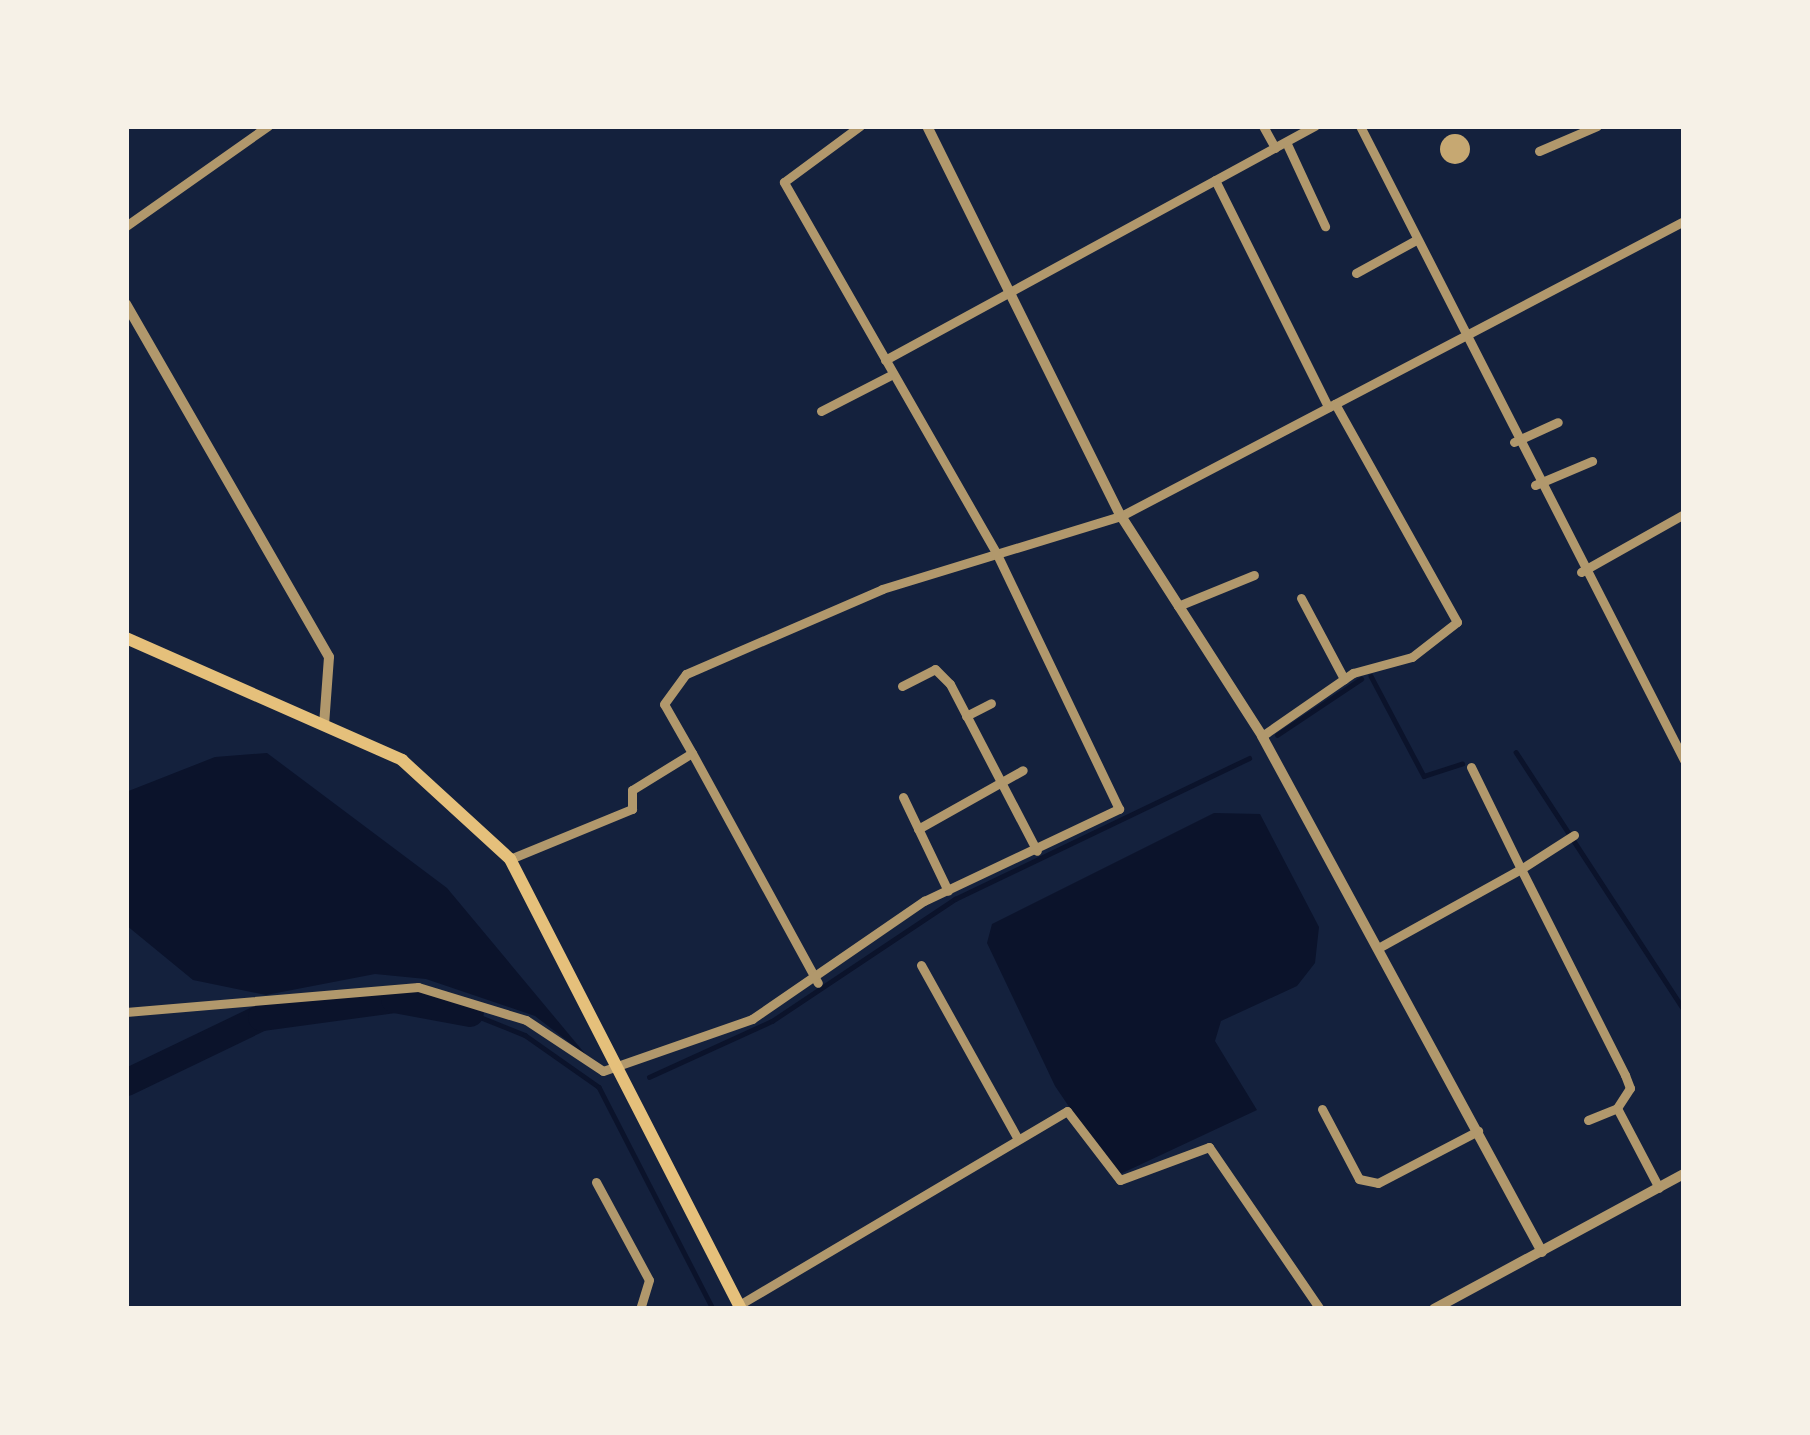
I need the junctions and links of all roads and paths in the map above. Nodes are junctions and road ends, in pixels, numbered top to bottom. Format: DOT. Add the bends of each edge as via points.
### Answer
graph roads {
  1 [pos="268,126"];
  2 [pos="860,126"];
  3 [pos="927,126"];
  4 [pos="1263,126"];
  5 [pos="1315,126"];
  6 [pos="1360,126"];
  7 [pos="1597,126"];
  8 [pos="1577,130"];
  9 [pos="1286,142"];
  10 [pos="1275,148"];
  11 [pos="1539,152"];
  12 [pos="1215,180"];
  13 [pos="1684,220"];
  14 [pos="126,226"];
  15 [pos="1325,226"];
  16 [pos="1416,240"];
  17 [pos="1356,272"];
  18 [pos="1005,295"];
  19 [pos="126,304"];
  20 [pos="1463,340"];
  21 [pos="886,360"];
  22 [pos="893,374"];
  23 [pos="1331,405"];
  24 [pos="821,411"];
  25 [pos="1558,422"];
  26 [pos="1514,442"];
  27 [pos="1592,461"];
  28 [pos="1535,485"];
  29 [pos="1684,514"];
  30 [pos="1121,516"];
  31 [pos="998,556"];
  32 [pos="1581,572"];
  33 [pos="1254,575"];
  34 [pos="1301,598"];
  35 [pos="1178,606"];
  36 [pos="126,638"];
  37 [pos="1344,679"];
  38 [pos="902,686"];
  39 [pos="991,703"];
  40 [pos="966,716"];
  41 [pos="324,725"];
  42 [pos="1262,736"];
  43 [pos="692,753"];
  44 [pos="1684,760"];
  45 [pos="1471,767"];
  46 [pos="1023,770"];
  47 [pos="1001,782"];
  48 [pos="903,797"];
  49 [pos="918,829"];
  50 [pos="1571,838"];
  51 [pos="1037,851"];
  52 [pos="510,859"];
  53 [pos="1521,869"];
  54 [pos="948,891"];
  55 [pos="1380,947"];
  56 [pos="921,965"];
  57 [pos="818,983"];
  58 [pos="126,1012"];
  59 [pos="624,1066"];
  60 [pos="1617,1108"];
  61 [pos="1322,1109"];
  62 [pos="1588,1120"];
  63 [pos="1479,1131"];
  64 [pos="1018,1139"];
  65 [pos="1684,1174"];
  66 [pos="596,1183"];
  67 [pos="1659,1188"];
  68 [pos="1542,1252"];
  69 [pos="740,1307"];
  70 [pos="640,1309"];
  71 [pos="1320,1309"];
  72 [pos="1435,1309"];
  1 -- 14 [label="street"];
  2 -- 21 [label="street" via="784,182"];
  3 -- 18 [label="street"];
  4 -- 10 [label="street"];
  5 -- 9 [label="street"];
  6 -- 16 [label="street"];
  7 -- 8 [label="street"];
  8 -- 11 [label="street"];
  9 -- 10 [label="street"];
  9 -- 15 [label="street"];
  10 -- 12 [label="street"];
  12 -- 18 [label="street"];
  12 -- 23 [label="street"];
  13 -- 20 [label="street"];
  16 -- 17 [label="street"];
  16 -- 20 [label="street"];
  18 -- 21 [label="street"];
  18 -- 30 [label="street"];
  19 -- 41 [label="street" via="329,657"];
  20 -- 23 [label="street"];
  20 -- 26 [label="street"];
  21 -- 22 [label="street"];
  22 -- 24 [label="street"];
  22 -- 31 [label="street"];
  23 -- 30 [label="street"];
  23 -- 37 [label="street" via="1457,622 1412,657"];
  25 -- 26 [label="street"];
  26 -- 28 [label="street"];
  27 -- 28 [label="street"];
  28 -- 32 [label="street"];
  29 -- 32 [label="street"];
  30 -- 31 [label="street"];
  30 -- 35 [label="street"];
  31 -- 43 [label="street" via="882,589 686,674 664,704"];
  31 -- 51 [label="street" via="1119,809"];
  32 -- 44 [label="street"];
  33 -- 35 [label="street"];
  34 -- 37 [label="street"];
  35 -- 42 [label="street"];
  36 -- 41 [label="main road"];
  37 -- 42 [label="street"];
  38 -- 40 [label="street" via="935,668"];
  39 -- 40 [label="street"];
  40 -- 47 [label="street"];
  41 -- 52 [label="main road" via="403,760"];
  42 -- 55 [label="street"];
  43 -- 52 [label="street" via="632,790 632,809"];
  43 -- 57 [label="street"];
  45 -- 53 [label="street"];
  46 -- 47 [label="street"];
  47 -- 49 [label="street"];
  47 -- 51 [label="street"];
  48 -- 49 [label="street"];
  49 -- 54 [label="street"];
  50 -- 53 [label="street"];
  51 -- 54 [label="street"];
  52 -- 59 [label="main road"];
  53 -- 55 [label="street"];
  53 -- 60 [label="street" via="1630,1088"];
  54 -- 57 [label="street"];
  55 -- 63 [label="street"];
  56 -- 64 [label="street"];
  57 -- 59 [label="street"];
  58 -- 59 [label="street" via="418,987 526,1020 603,1071"];
  59 -- 69 [label="main road"];
  60 -- 62 [label="street"];
  60 -- 67 [label="street"];
  61 -- 63 [label="street" via="1359,1179 1378,1183"];
  63 -- 68 [label="street"];
  64 -- 69 [label="street"];
  64 -- 71 [label="street" via="1066,1111 1120,1180 1209,1147"];
  65 -- 67 [label="street"];
  66 -- 70 [label="street" via="649,1280"];
  67 -- 68 [label="street"];
  68 -- 72 [label="street"];
}
